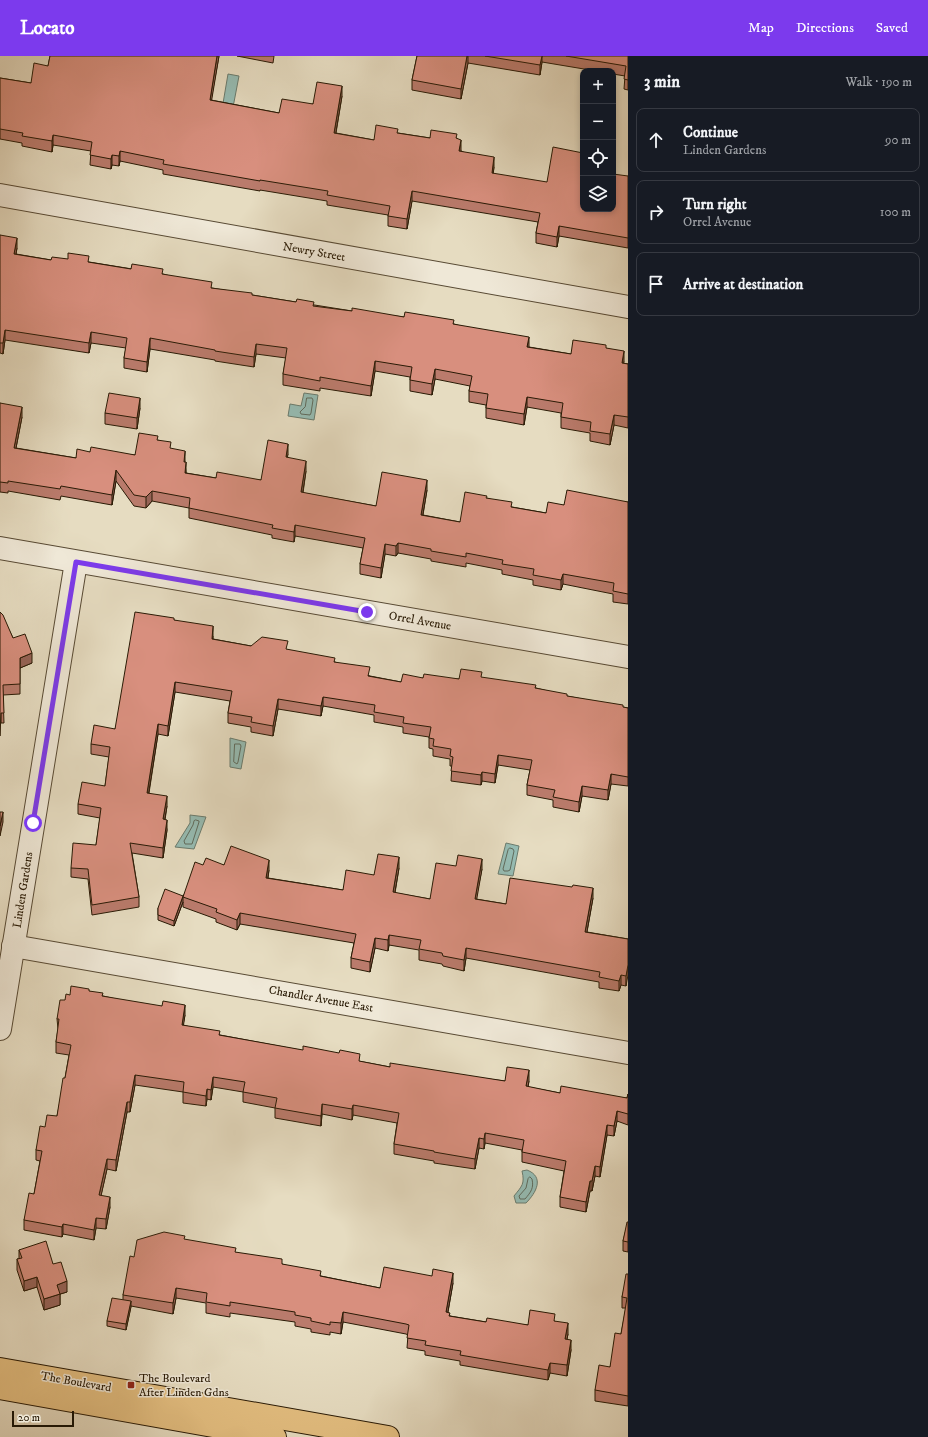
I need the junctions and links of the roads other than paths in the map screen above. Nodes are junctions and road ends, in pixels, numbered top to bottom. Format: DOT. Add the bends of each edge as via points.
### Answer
graph roads {
  1 [pos="0,195"];
  2 [pos="628,307"];
  3 [pos="0,548"];
  4 [pos="76,562"];
  5 [pos="628,657"];
  6 [pos="14,946"];
  7 [pos="0,1029"];
  8 [pos="628,1053"];
  9 [pos="0,1369"];
  10 [pos="0,1388"];
  11 [pos="275,1437"];
  12 [pos="388,1437"];
  1 -- 2 [label="street, Newry Street"];
  3 -- 4 [label="street, Orrel Avenue"];
  4 -- 5 [label="street, Orrel Avenue"];
  4 -- 6 [label="street, Linden Gardens"];
  6 -- 7 [label="street, Linden Gardens"];
  6 -- 8 [label="street, Chandler Avenue East"];
  9 -- 12 [label="main road, The Boulevard"];
  10 -- 11 [label="main road, The Boulevard"];
}
